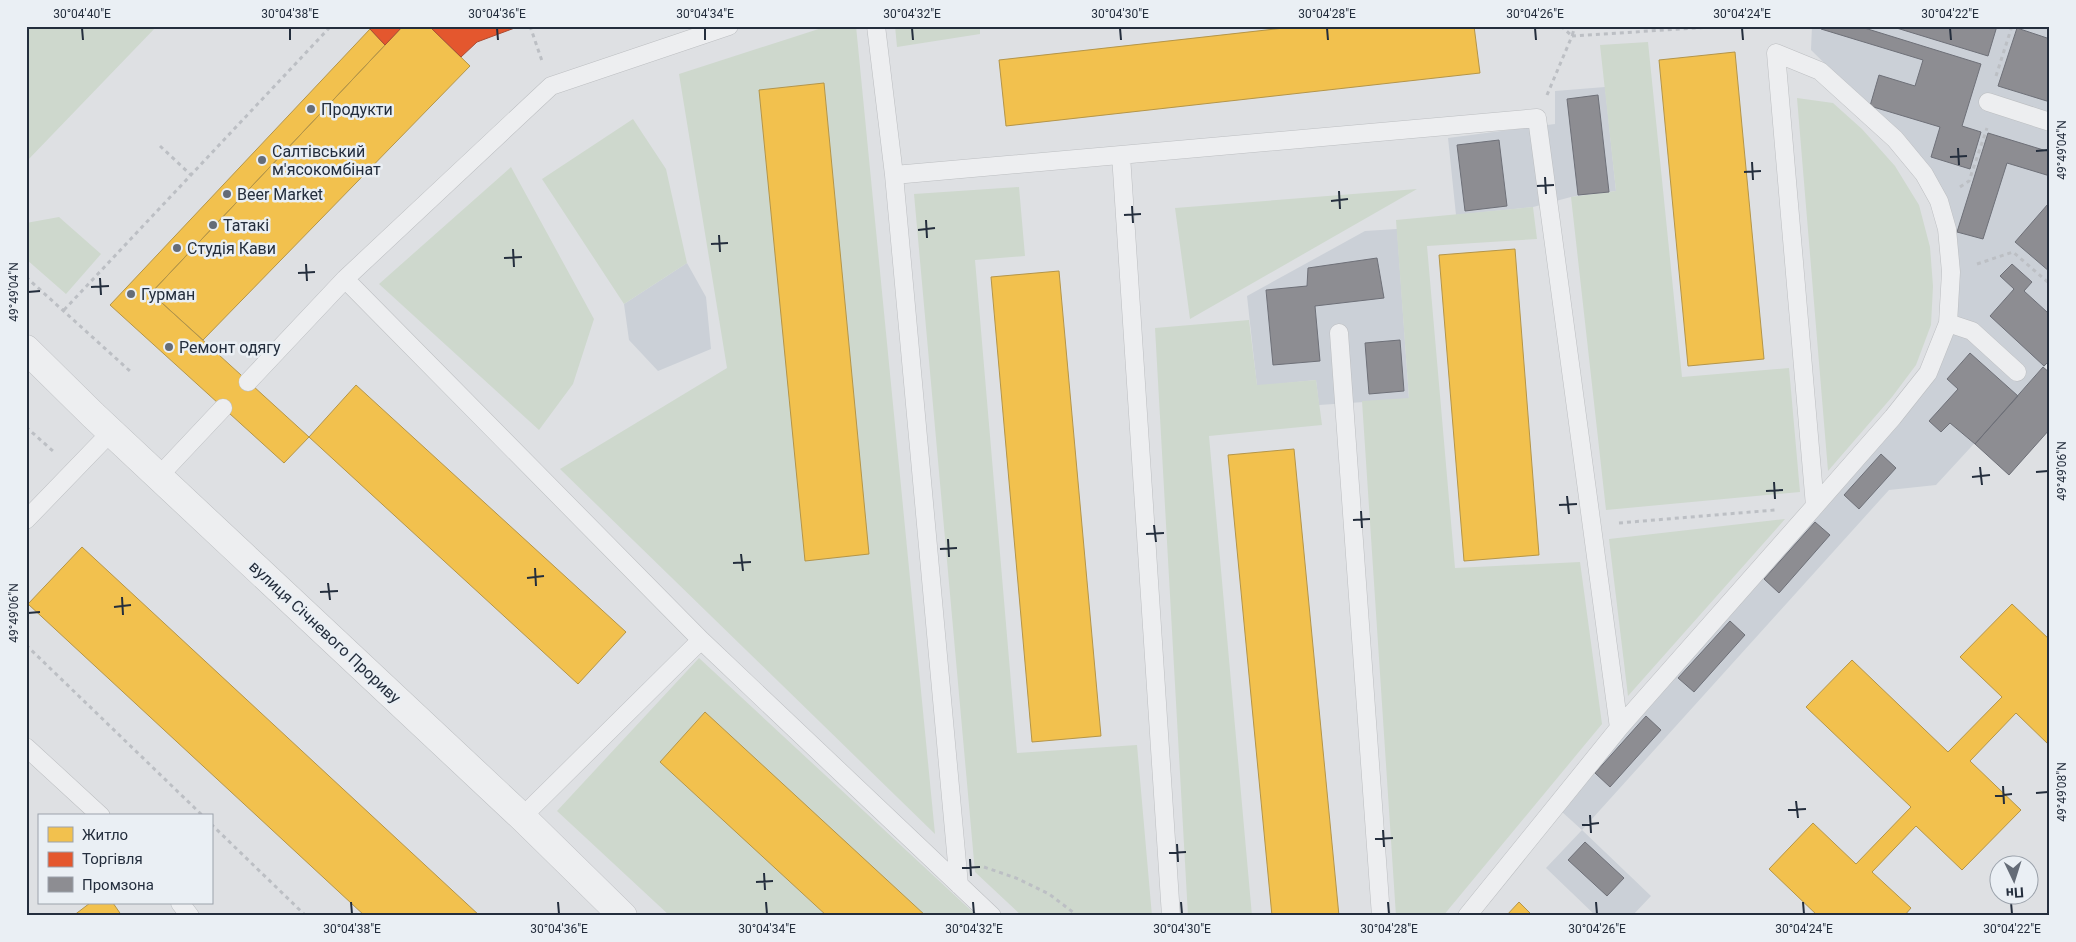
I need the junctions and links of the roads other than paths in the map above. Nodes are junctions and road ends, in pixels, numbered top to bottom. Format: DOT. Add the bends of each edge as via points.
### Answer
graph roads {
  1 [pos="729,26"];
  2 [pos="876,26"];
  3 [pos="1988,102"];
  4 [pos="2050,122"];
  5 [pos="1121,155"];
  6 [pos="894,175"];
  7 [pos="345,279"];
  8 [pos="1948,323"];
  9 [pos="1339,333"];
  10 [pos="26,349"];
  11 [pos="2018,372"];
  12 [pos="248,382"];
  13 [pos="223,408"];
  14 [pos="111,432"];
  15 [pos="159,476"];
  16 [pos="1815,506"];
  17 [pos="26,520"];
  18 [pos="701,640"];
  19 [pos="1619,728"];
  20 [pos="26,747"];
  21 [pos="99,814"];
  22 [pos="522,817"];
  23 [pos="959,885"];
  24 [pos="181,904"];
  25 [pos="190,916"];
  26 [pos="623,916"];
  27 [pos="992,916"];
  28 [pos="1171,916"];
  29 [pos="1382,916"];
  30 [pos="1467,916"];
  1 -- 7 [label="lane" via="551,86"];
  2 -- 6 [label="lane"];
  3 -- 4 [label="lane"];
  5 -- 6 [label="lane"];
  5 -- 19 [label="lane" via="1537,118"];
  5 -- 28 [label="lane"];
  6 -- 23 [label="lane"];
  7 -- 12 [label="lane"];
  7 -- 18 [label="lane"];
  8 -- 11 [label="lane" via="1972,332"];
  8 -- 16 [label="lane" via="1928,373"];
  8 -- 16 [label="lane" via="1951,272 1947,229 1939,201 1924,174 1862,106 1820,71 1776,53"];
  9 -- 29 [label="lane"];
  10 -- 14 [label="street, вулиця Січневого Прориву"];
  13 -- 15 [label="lane"];
  14 -- 15 [label="street, вулиця Січневого Прориву"];
  14 -- 17 [label="lane"];
  15 -- 22 [label="street, вулиця Січневого Прориву"];
  16 -- 19 [label="lane"];
  18 -- 22 [label="lane"];
  18 -- 23 [label="lane"];
  19 -- 30 [label="lane"];
  20 -- 21 [label="lane"];
  22 -- 26 [label="street, вулиця Січневого Прориву"];
  23 -- 27 [label="lane"];
  24 -- 25 [label="lane"];
}
